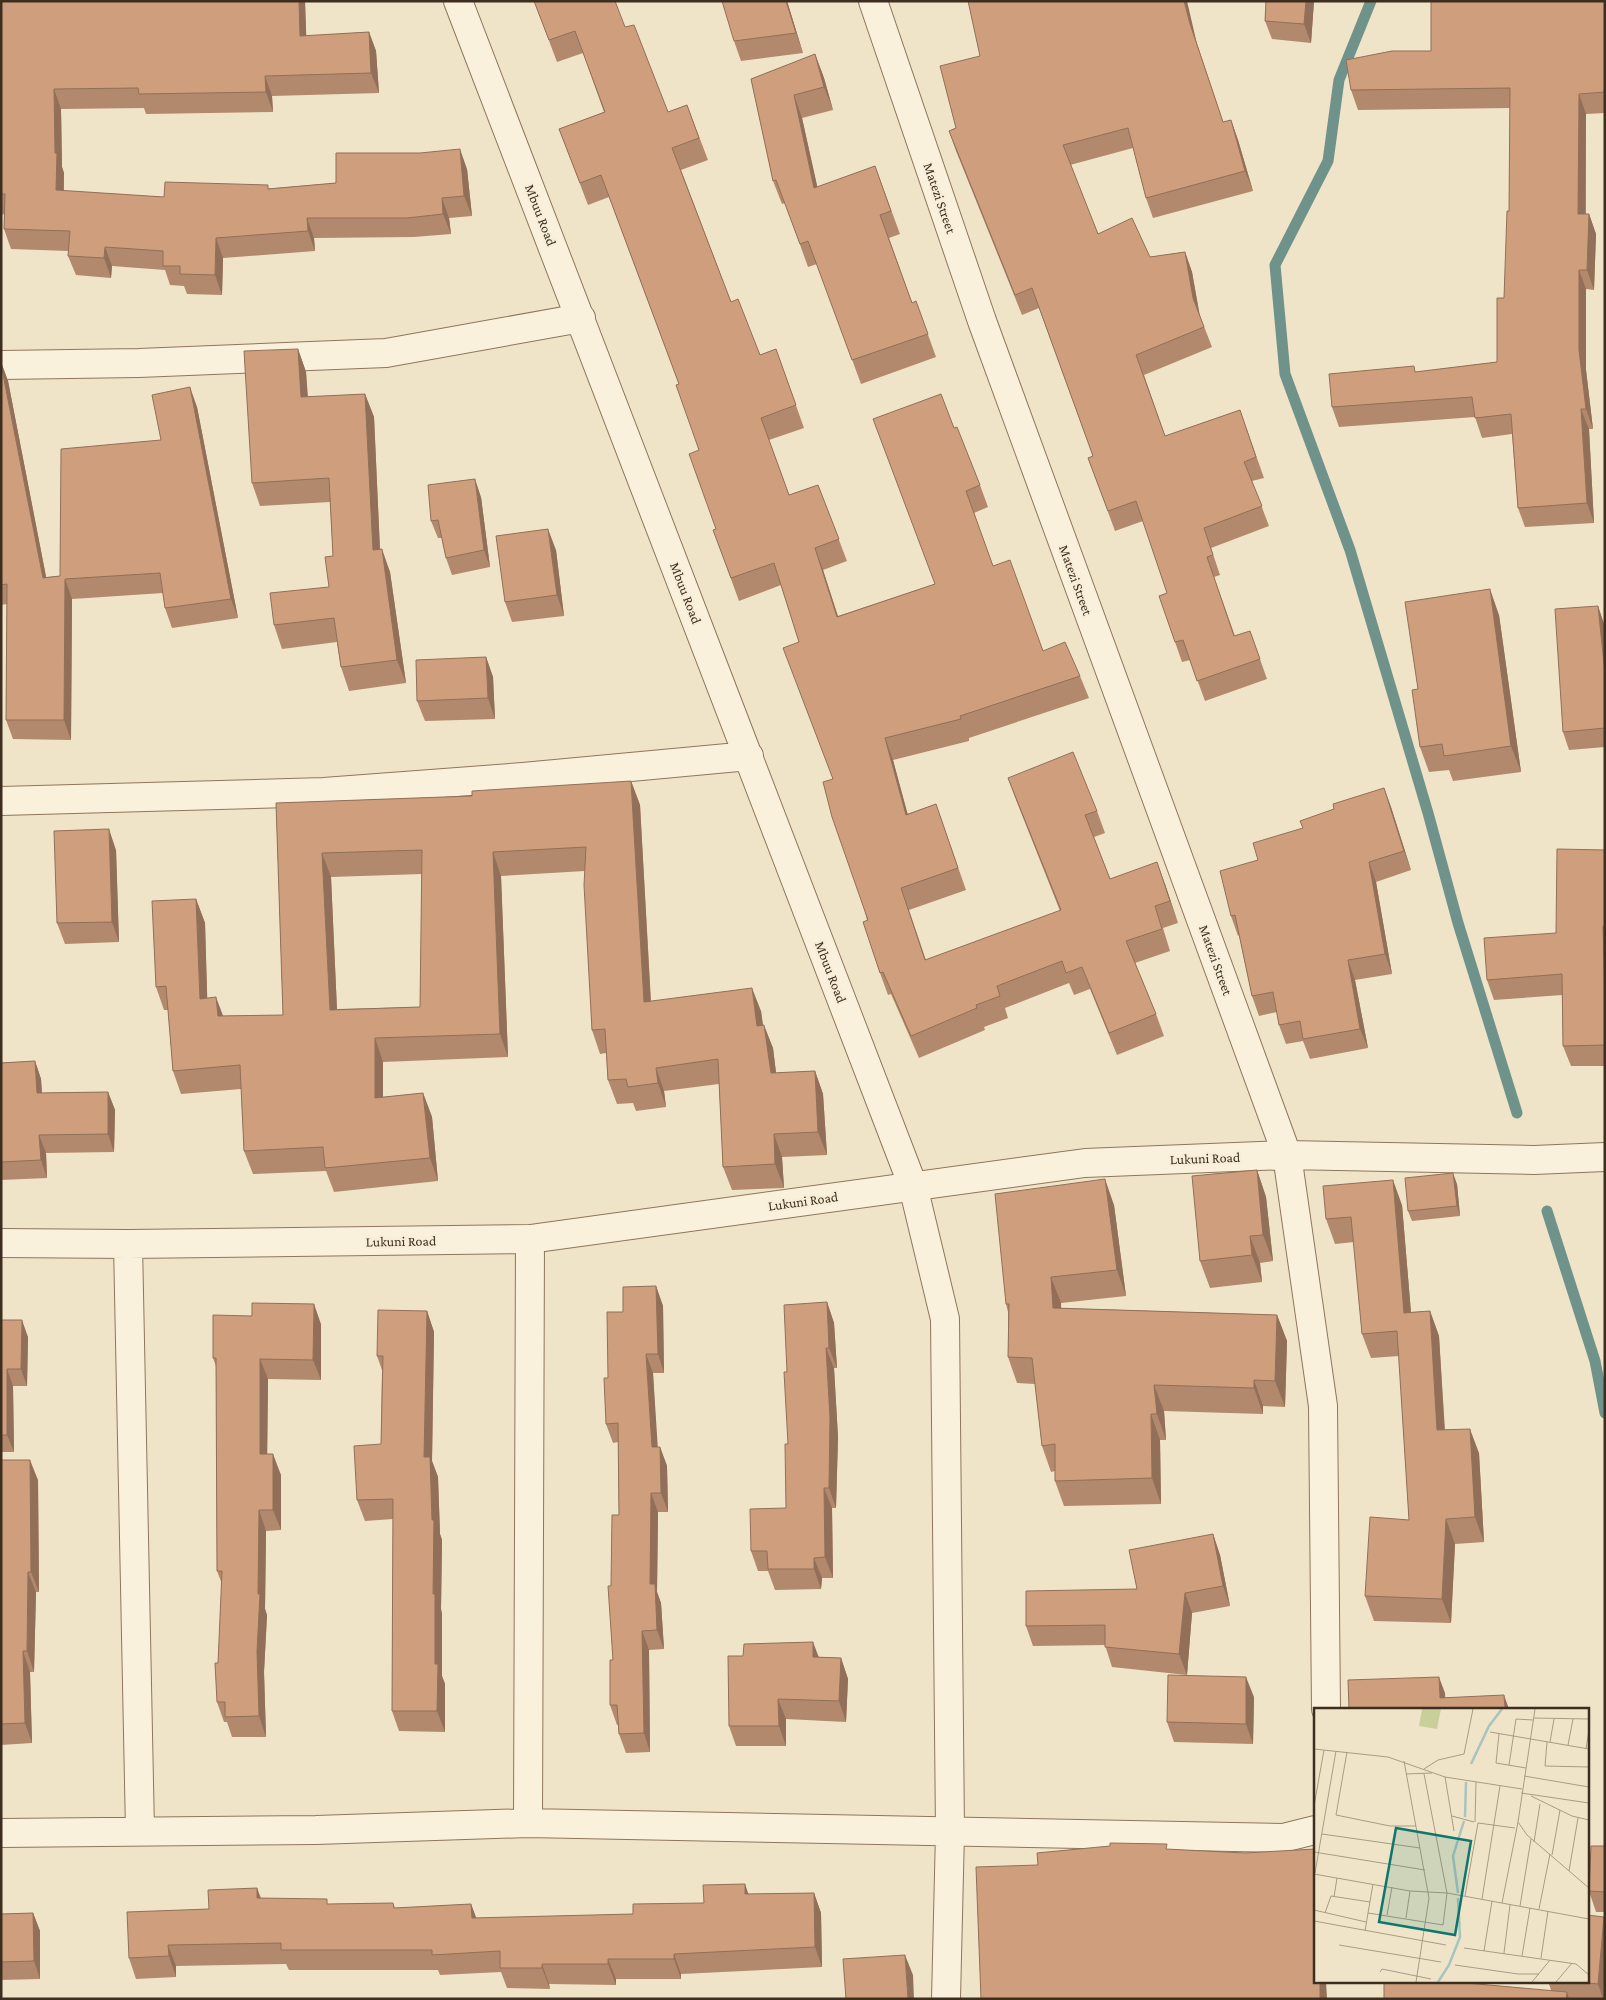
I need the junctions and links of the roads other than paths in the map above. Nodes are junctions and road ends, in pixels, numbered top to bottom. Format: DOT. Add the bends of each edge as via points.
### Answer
graph roads {
  1 [pos="458,1"];
  2 [pos="873,1"];
  3 [pos="581,318"];
  4 [pos="1,365"];
  5 [pos="749,756"];
  6 [pos="1,801"];
  7 [pos="1287,1155"];
  8 [pos="1605,1157"];
  9 [pos="913,1186"];
  10 [pos="530,1239"];
  11 [pos="1,1243"];
  12 [pos="128,1244"];
  13 [pos="1326,1708"];
  14 [pos="528,1823"];
  15 [pos="1314,1830"];
  16 [pos="140,1831"];
  17 [pos="950,1832"];
  18 [pos="1,1834"];
  19 [pos="946,1999"];
  1 -- 3 [label="street, Mbuu Road"];
  2 -- 7 [label="street, Matezi Street" via="982,321"];
  3 -- 4 [label="street" via="386,353"];
  3 -- 5 [label="street, Mbuu Road"];
  5 -- 6 [label="street" via="324,792"];
  5 -- 9 [label="street, Mbuu Road"];
  7 -- 8 [label="street, Lukuni Road" via="1534,1160"];
  7 -- 9 [label="street, Lukuni Road" via="1085,1163"];
  7 -- 13 [label="street, Matezi Street" via="1323,1406"];
  9 -- 10 [label="street, Lukuni Road"];
  9 -- 17 [label="street, Mbuu Road" via="945,1319"];
  10 -- 12 [label="street, Lukuni Road"];
  10 -- 14 [label="street"];
  11 -- 12 [label="street, Lukuni Road"];
  12 -- 16 [label="street"];
  14 -- 16 [label="street" via="316,1830"];
  14 -- 17 [label="street"];
  15 -- 17 [label="street" via="1283,1838"];
  16 -- 18 [label="street"];
  17 -- 19 [label="street, Mbuu Road"];
}
